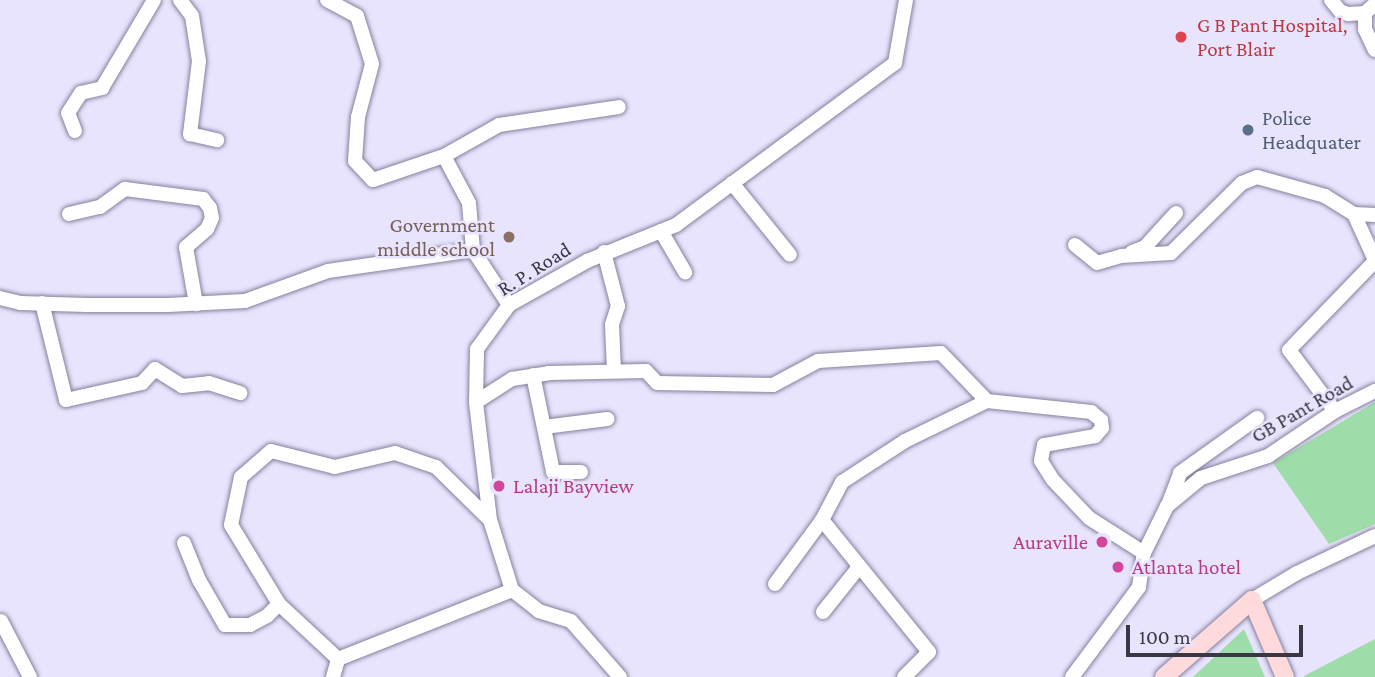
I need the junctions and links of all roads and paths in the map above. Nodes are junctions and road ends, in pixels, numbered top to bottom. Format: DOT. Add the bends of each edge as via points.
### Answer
graph roads {
  1 [pos="154,0"];
  2 [pos="180,0"];
  3 [pos="327,0"];
  4 [pos="906,0"];
  5 [pos="1331,0"];
  6 [pos="1370,9"];
  7 [pos="1370,27"];
  8 [pos="1375,50"];
  9 [pos="619,107"];
  10 [pos="75,131"];
  11 [pos="217,140"];
  12 [pos="444,156"];
  13 [pos="732,183"];
  14 [pos="1176,213"];
  15 [pos="69,214"];
  16 [pos="1354,214"];
  17 [pos="1375,215"];
  18 [pos="661,231"];
  19 [pos="1075,245"];
  20 [pos="473,250"];
  21 [pos="604,252"];
  22 [pos="790,255"];
  23 [pos="1121,256"];
  24 [pos="1375,260"];
  25 [pos="685,272"];
  26 [pos="0,298"];
  27 [pos="42,303"];
  28 [pos="196,304"];
  29 [pos="509,305"];
  30 [pos="614,372"];
  31 [pos="533,375"];
  32 [pos="1375,391"];
  33 [pos="240,393"];
  34 [pos="987,401"];
  35 [pos="476,402"];
  36 [pos="1335,411"];
  37 [pos="1257,418"];
  38 [pos="607,419"];
  39 [pos="544,427"];
  40 [pos="581,472"];
  41 [pos="1167,506"];
  42 [pos="490,520"];
  43 [pos="822,520"];
  44 [pos="1375,536"];
  45 [pos="184,543"];
  46 [pos="1144,553"];
  47 [pos="859,567"];
  48 [pos="775,584"];
  49 [pos="512,590"];
  50 [pos="1252,600"];
  51 [pos="279,604"];
  52 [pos="823,612"];
  53 [pos="1,621"];
  54 [pos="338,659"];
  55 [pos="30,677"];
  56 [pos="333,677"];
  57 [pos="620,677"];
  58 [pos="904,677"];
  59 [pos="1072,677"];
  60 [pos="1164,677"];
  61 [pos="1285,677"];
  1 -- 10 [label="street" via="102,88 81,93 68,113"];
  2 -- 11 [label="street" via="192,16 199,61 190,134"];
  3 -- 12 [label="street" via="357,16 372,64 358,117 355,161 373,180"];
  4 -- 13 [label="street, R. P. Road" via="895,62"];
  5 -- 6 [label="street" via="1348,14"];
  6 -- 7 [label="street"];
  7 -- 8 [label="street"];
  9 -- 12 [label="street" via="499,125"];
  12 -- 20 [label="street" via="469,203"];
  13 -- 18 [label="street, R. P. Road"];
  13 -- 22 [label="street"];
  14 -- 23 [label="street" via="1145,247"];
  15 -- 28 [label="street" via="100,207 125,189 203,199 212,218 207,229 186,247"];
  16 -- 17 [label="street"];
  16 -- 23 [label="street" via="1325,196 1257,177 1242,183 1171,253"];
  16 -- 24 [label="street"];
  18 -- 21 [label="street, R. P. Road"];
  18 -- 25 [label="street"];
  19 -- 23 [label="street" via="1097,263"];
  20 -- 28 [label="street" via="328,271 245,301"];
  20 -- 29 [label="street"];
  21 -- 29 [label="street, R. P. Road"];
  21 -- 30 [label="street" via="618,306 612,325"];
  24 -- 36 [label="street" via="1289,350"];
  26 -- 27 [label="street"];
  27 -- 28 [label="street"];
  27 -- 33 [label="street" via="66,400 142,383 155,369 182,386 209,383"];
  29 -- 35 [label="street, R. P. Road" via="477,349"];
  30 -- 31 [label="street"];
  30 -- 34 [label="street" via="646,371 657,383 773,385 818,361 941,354"];
  31 -- 35 [label="street" via="512,379"];
  31 -- 39 [label="street"];
  32 -- 36 [label="street, GB Pant Road"];
  34 -- 43 [label="street" via="905,440 842,482"];
  34 -- 46 [label="street" via="1091,412 1101,420 1102,428 1095,436 1044,445 1041,461 1088,518"];
  35 -- 42 [label="street, R. P. Road"];
  36 -- 41 [label="street, GB Pant Road" via="1268,456 1201,478"];
  37 -- 41 [label="street" via="1180,474"];
  38 -- 39 [label="street"];
  39 -- 40 [label="street" via="553,472"];
  41 -- 46 [label="street, GB Pant Road"];
  42 -- 49 [label="street, R. P. Road"];
  42 -- 51 [label="street" via="436,467 395,453 335,467 271,451 241,477 231,525"];
  43 -- 47 [label="street"];
  43 -- 48 [label="street"];
  44 -- 50 [label="street"];
  45 -- 51 [label="street" via="225,625 250,625"];
  46 -- 59 [label="street, GB Pant Road" via="1139,587"];
  47 -- 52 [label="street"];
  47 -- 58 [label="street" via="929,652"];
  49 -- 54 [label="street"];
  49 -- 57 [label="street" via="539,611 571,621"];
  50 -- 60 [label="main road"];
  50 -- 61 [label="main road"];
  51 -- 54 [label="street"];
  53 -- 55 [label="street"];
  54 -- 56 [label="street"];
}
